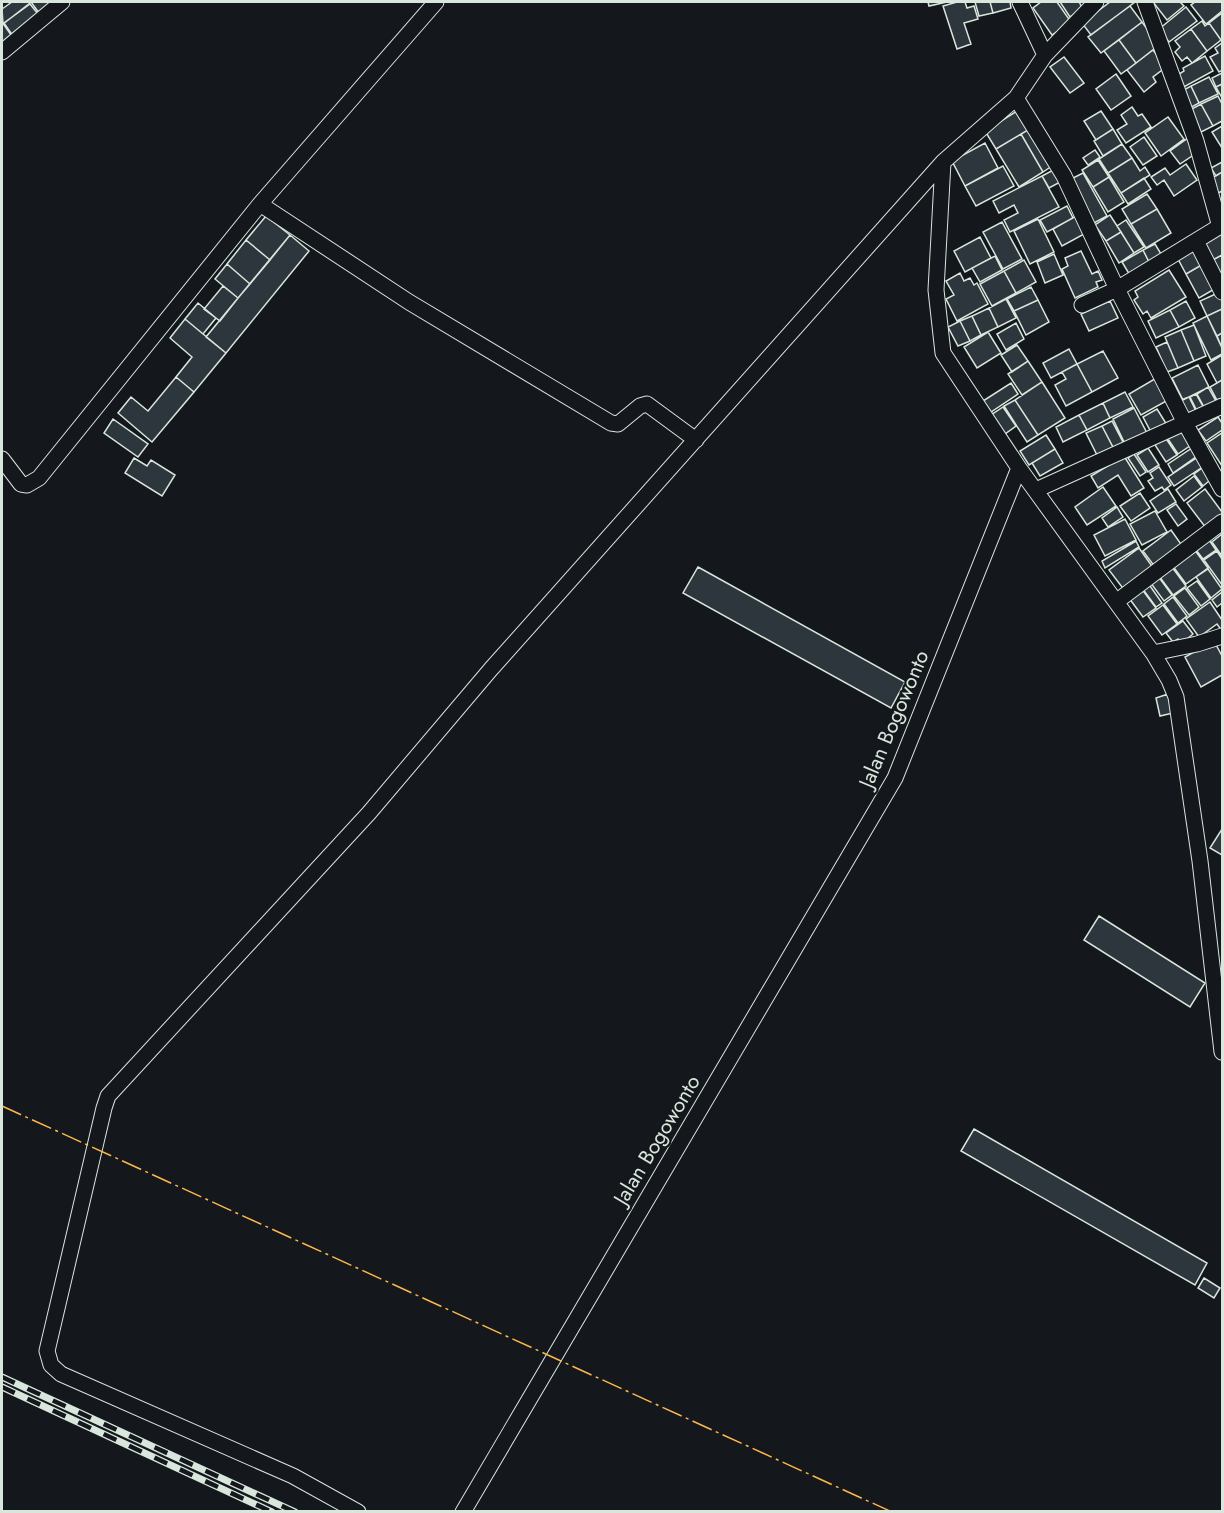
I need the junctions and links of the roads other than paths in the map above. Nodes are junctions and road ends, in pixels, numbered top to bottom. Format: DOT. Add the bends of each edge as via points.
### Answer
graph roads {
  1 [pos="62,2"];
  2 [pos="436,2"];
  3 [pos="1020,2"];
  4 [pos="1096,2"];
  5 [pos="1145,2"];
  6 [pos="2,52"];
  7 [pos="1045,55"];
  8 [pos="1016,98"];
  9 [pos="943,162"];
  10 [pos="260,204"];
  11 [pos="1221,226"];
  12 [pos="1197,241"];
  13 [pos="1117,289"];
  14 [pos="1222,292"];
  15 [pos="1083,305"];
  16 [pos="1222,406"];
  17 [pos="1185,423"];
  18 [pos="696,440"];
  19 [pos="2,459"];
  20 [pos="1019,468"];
  21 [pos="1222,489"];
  22 [pos="1036,490"];
  23 [pos="1222,522"];
  24 [pos="1116,602"];
  25 [pos="1222,636"];
  26 [pos="1154,653"];
  27 [pos="1222,1052"];
  28 [pos="358,1512"];
  29 [pos="463,1512"];
  1 -- 6 [label="street"];
  2 -- 10 [label="street"];
  3 -- 7 [label="street"];
  4 -- 7 [label="street"];
  5 -- 11 [label="street" via="1196,141"];
  7 -- 8 [label="street"];
  8 -- 9 [label="street"];
  8 -- 13 [label="street" via="1065,176"];
  9 -- 18 [label="street"];
  9 -- 20 [label="street" via="936,290 943,353"];
  10 -- 18 [label="street" via="409,302 611,423 618,424 646,404"];
  10 -- 19 [label="street" via="39,478 21,484"];
  11 -- 12 [label="street"];
  12 -- 13 [label="street"];
  12 -- 14 [label="street"];
  13 -- 15 [label="street"];
  13 -- 17 [label="street"];
  16 -- 17 [label="street"];
  17 -- 21 [label="street"];
  17 -- 22 [label="street"];
  18 -- 28 [label="street" via="491,669 369,813 108,1096 104,1108 47,1351 51,1365 61,1374 293,1476"];
  20 -- 22 [label="street"];
  20 -- 29 [label="street, Jalan Bogowonto" via="895,778"];
  22 -- 24 [label="street"];
  23 -- 24 [label="street"];
  24 -- 26 [label="street"];
  25 -- 26 [label="street"];
  26 -- 27 [label="street" via="1176,697"];
}
